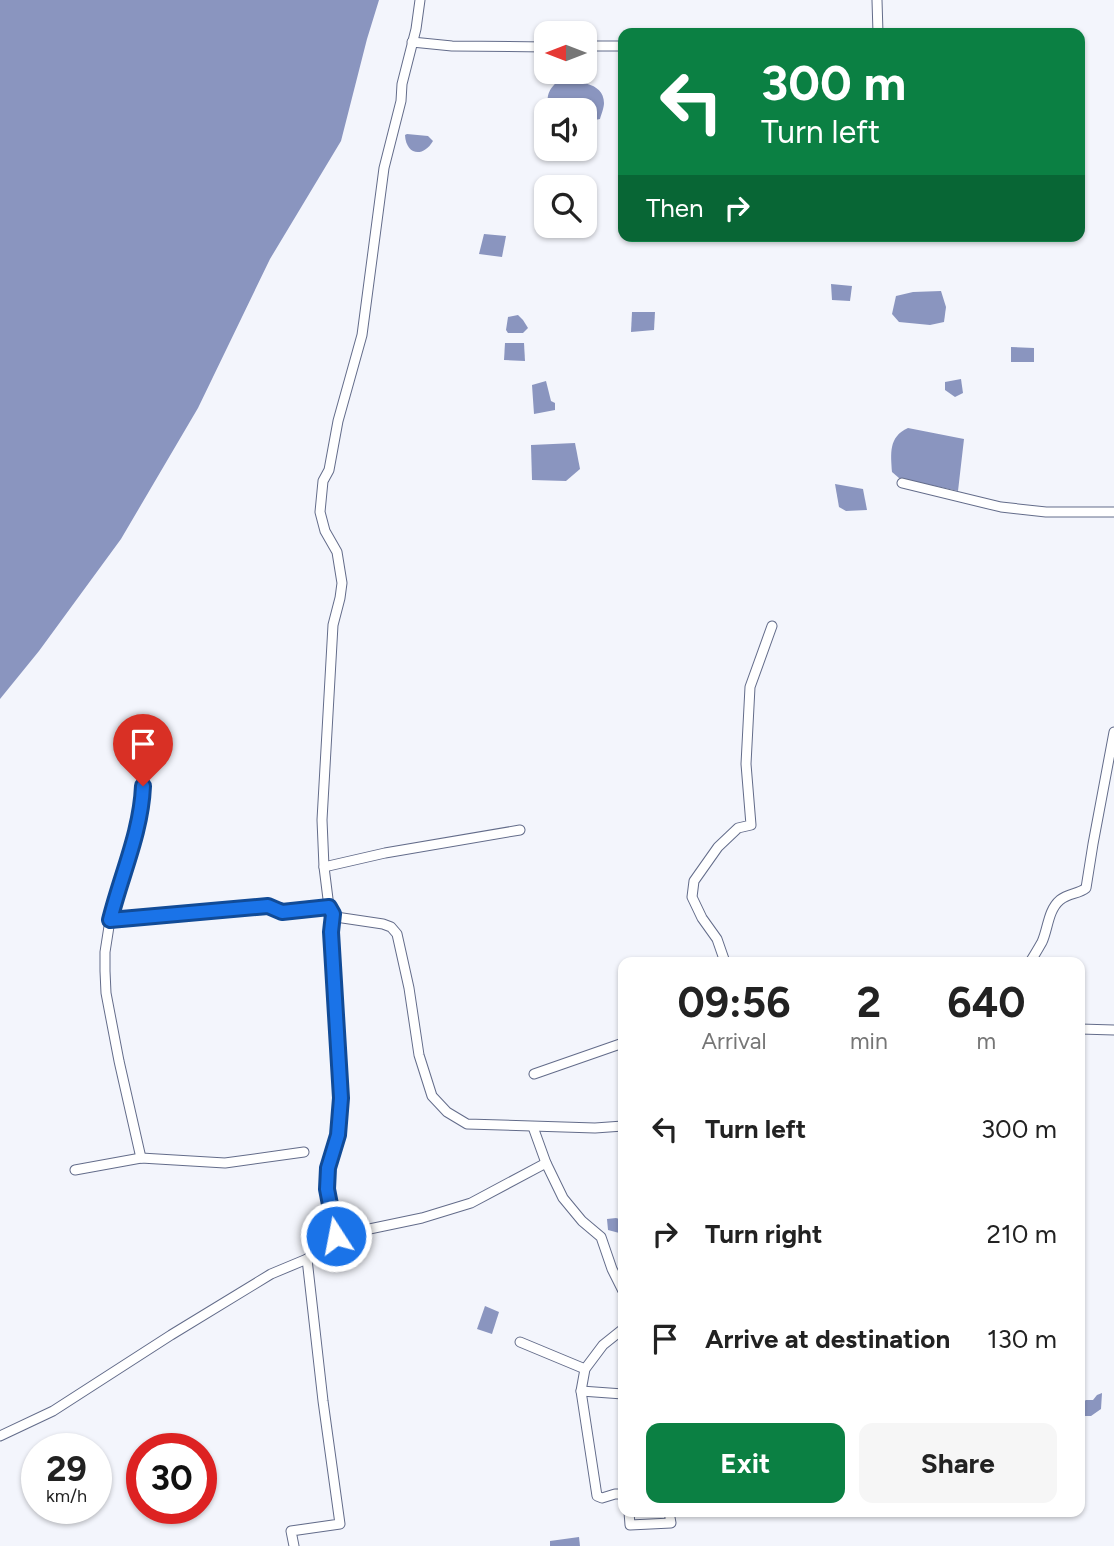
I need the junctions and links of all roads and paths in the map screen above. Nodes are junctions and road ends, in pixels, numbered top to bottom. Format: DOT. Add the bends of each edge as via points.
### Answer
graph roads {
  1 [pos="420,0"];
  2 [pos="877,0"];
  3 [pos="878,28"];
  4 [pos="412,43"];
  5 [pos="597,46"];
  6 [pos="618,46"];
  7 [pos="534,47"];
  8 [pos="902,483"];
  9 [pos="1114,512"];
  10 [pos="772,626"];
  11 [pos="1114,732"];
  12 [pos="1113,745"];
  13 [pos="144,770"];
  14 [pos="520,830"];
  15 [pos="324,867"];
  16 [pos="331,910"];
  17 [pos="110,920"];
  18 [pos="723,957"];
  19 [pos="1033,957"];
  20 [pos="1085,1030"];
  21 [pos="1114,1030"];
  22 [pos="618,1045"];
  23 [pos="534,1074"];
  24 [pos="618,1126"];
  25 [pos="534,1127"];
  26 [pos="304,1152"];
  27 [pos="141,1158"];
  28 [pos="545,1163"];
  29 [pos="75,1170"];
  30 [pos="336,1236"];
  31 [pos="307,1259"];
  32 [pos="618,1281"];
  33 [pos="618,1333"];
  34 [pos="520,1342"];
  35 [pos="584,1370"];
  36 [pos="581,1391"];
  37 [pos="618,1394"];
  38 [pos="0,1436"];
  39 [pos="618,1493"];
  40 [pos="629,1517"];
  41 [pos="670,1517"];
  42 [pos="294,1546"];
  1 -- 4 [label="street"];
  2 -- 3 [label="street"];
  4 -- 7 [label="street"];
  4 -- 15 [label="street" via="384,168 362,335 323,481 320,512 337,552 342,583 333,625 326,719"];
  5 -- 6 [label="street"];
  8 -- 9 [label="street" via="1001,507"];
  10 -- 18 [label="street" via="750,687 746,764 751,825 738,828 718,846 694,881 692,897"];
  11 -- 12 [label="street"];
  12 -- 19 [label="street" via="1086,888 1058,901"];
  13 -- 17 [label="street" via="136,836"];
  14 -- 15 [label="street"];
  15 -- 16 [label="street"];
  16 -- 17 [label="street" via="282,912 268,906"];
  16 -- 25 [label="street" via="337,917 391,927 397,934 419,1055 432,1096 467,1124"];
  16 -- 30 [label="street" via="341,1098 327,1189"];
  17 -- 27 [label="street" via="106,993"];
  20 -- 21 [label="street"];
  22 -- 23 [label="street"];
  24 -- 25 [label="street"];
  25 -- 28 [label="street"];
  26 -- 27 [label="street" via="225,1163"];
  27 -- 29 [label="street"];
  28 -- 30 [label="street" via="471,1203"];
  28 -- 32 [label="street" via="563,1198 601,1237"];
  30 -- 31 [label="street"];
  31 -- 38 [label="street" via="271,1274 53,1411"];
  31 -- 42 [label="street" via="340,1524 291,1531"];
  33 -- 35 [label="street"];
  34 -- 35 [label="street"];
  35 -- 36 [label="street"];
  36 -- 37 [label="street"];
  36 -- 39 [label="street" via="597,1496"];
  40 -- 41 [label="street" via="630,1525 671,1523"];
}
